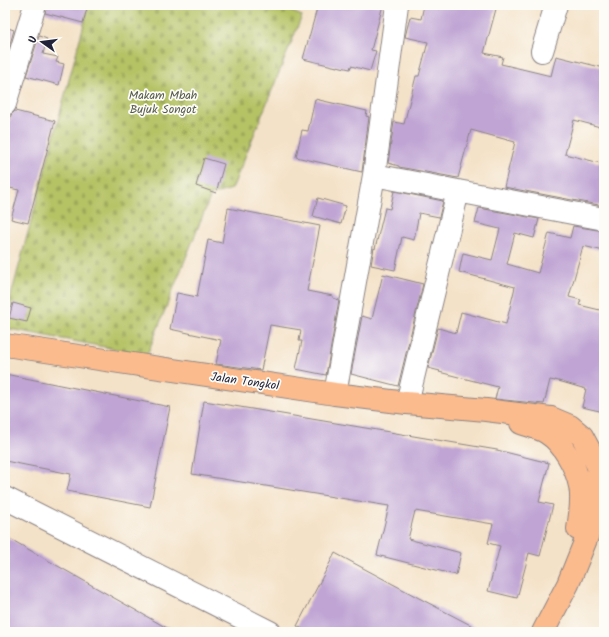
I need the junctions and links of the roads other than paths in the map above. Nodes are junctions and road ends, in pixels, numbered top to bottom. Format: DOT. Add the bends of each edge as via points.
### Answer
graph roads {
  1 [pos="35,5"];
  2 [pos="398,5"];
  3 [pos="556,5"];
  4 [pos="542,51"];
  5 [pos="5,104"];
  6 [pos="374,175"];
  7 [pos="458,191"];
  8 [pos="604,218"];
  9 [pos="5,346"];
  10 [pos="335,394"];
  11 [pos="407,403"];
  12 [pos="5,498"];
  13 [pos="270,632"];
  14 [pos="543,632"];
  1 -- 5 [label="street"];
  2 -- 6 [label="street"];
  3 -- 4 [label="street"];
  6 -- 7 [label="street"];
  6 -- 10 [label="street"];
  7 -- 8 [label="street"];
  7 -- 11 [label="street"];
  9 -- 10 [label="highway, Jalan Tongkol"];
  10 -- 11 [label="highway, Jalan Tongkol"];
  11 -- 14 [label="highway, Jalan Tongkol" via="551,418 570,426 582,436 598,466 599,491 591,527 568,584"];
  12 -- 13 [label="street"];
}
